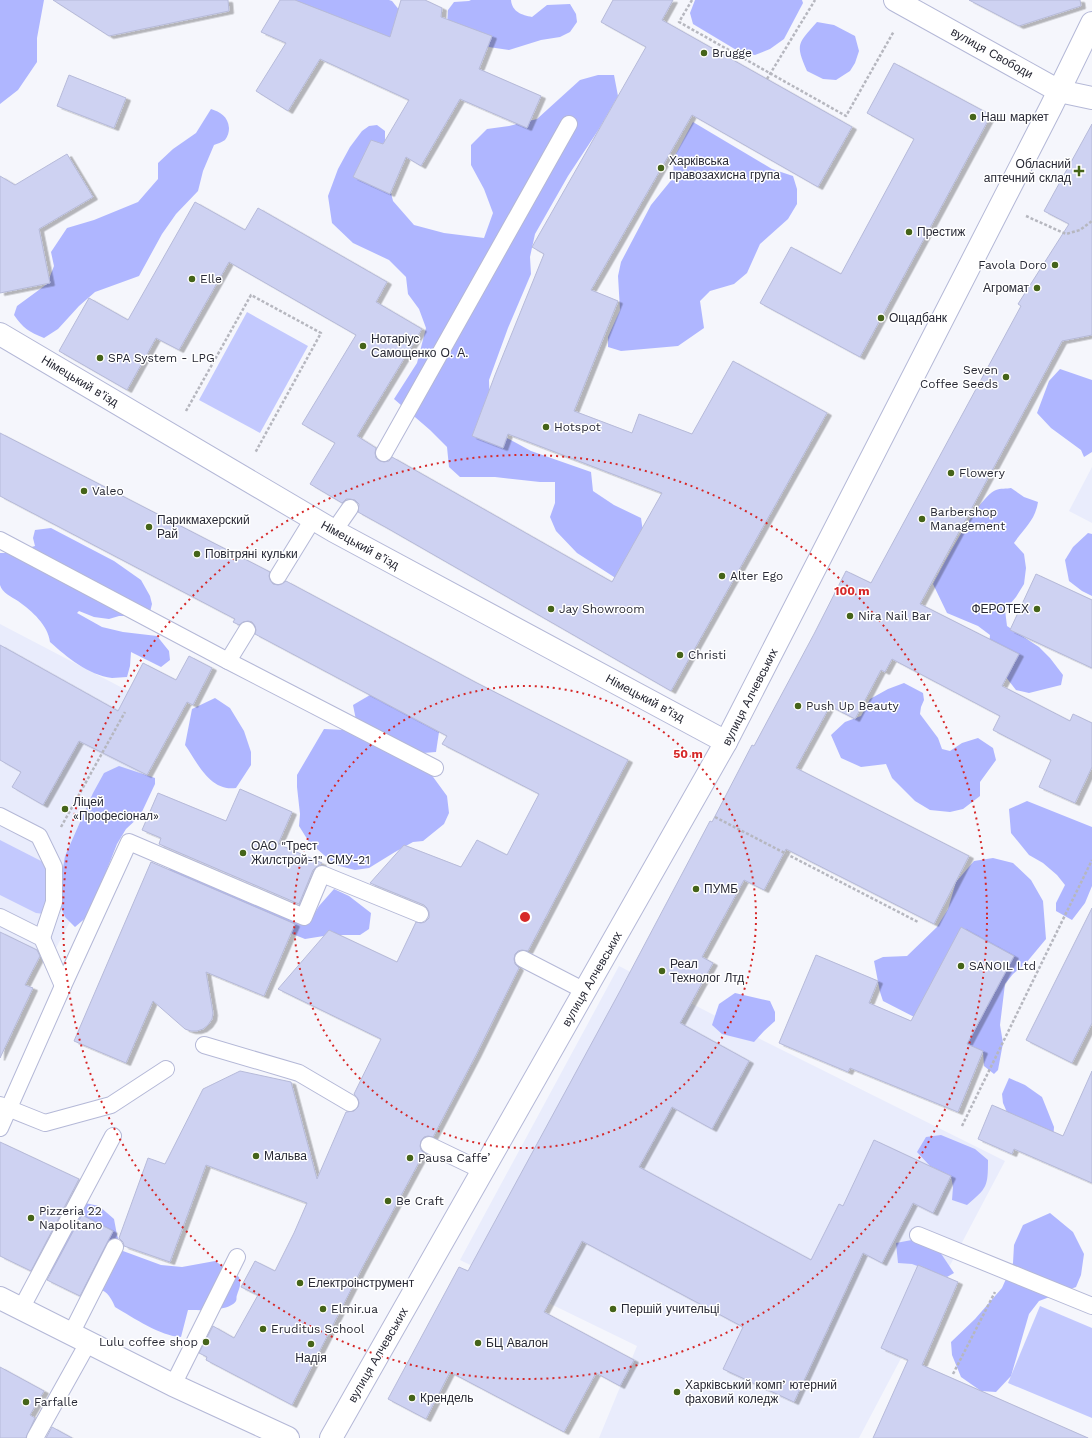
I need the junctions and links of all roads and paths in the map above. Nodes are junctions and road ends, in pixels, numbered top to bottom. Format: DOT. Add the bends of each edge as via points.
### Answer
graph roads {
  1 [pos="692,0"];
  2 [pos="815,0"];
  3 [pos="895,0"];
  4 [pos="1092,23"];
  5 [pos="895,29"];
  6 [pos="771,73"];
  7 [pos="767,80"];
  8 [pos="1059,91"];
  9 [pos="1092,98"];
  10 [pos="569,124"];
  11 [pos="1026,216"];
  12 [pos="1092,221"];
  13 [pos="0,334"];
  14 [pos="183,417"];
  15 [pos="384,453"];
  16 [pos="252,458"];
  17 [pos="350,508"];
  18 [pos="313,519"];
  19 [pos="334,531"];
  20 [pos="0,540"];
  21 [pos="278,576"];
  22 [pos="248,630"];
  23 [pos="228,661"];
  24 [pos="125,712"];
  25 [pos="726,742"];
  26 [pos="435,768"];
  27 [pos="709,814"];
  28 [pos="0,816"];
  29 [pos="47,852"];
  30 [pos="1092,860"];
  31 [pos="420,914"];
  32 [pos="0,917"];
  33 [pos="918,922"];
  34 [pos="42,938"];
  35 [pos="523,959"];
  36 [pos="63,986"];
  37 [pos="585,991"];
  38 [pos="204,1045"];
  39 [pos="166,1068"];
  40 [pos="350,1103"];
  41 [pos="4,1108"];
  42 [pos="962,1126"];
  43 [pos="0,1128"];
  44 [pos="113,1136"];
  45 [pos="429,1145"];
  46 [pos="483,1171"];
  47 [pos="918,1235"];
  48 [pos="115,1247"];
  49 [pos="238,1258"];
  50 [pos="1006,1271"];
  51 [pos="0,1298"];
  52 [pos="1092,1306"];
  53 [pos="21,1309"];
  54 [pos="79,1339"];
  55 [pos="953,1374"];
  56 [pos="173,1385"];
  57 [pos="35,1438"];
  58 [pos="288,1438"];
  59 [pos="331,1438"];
  1 -- 6 [label="path" via="679,22"];
  2 -- 6 [label="path"];
  3 -- 8 [label="street, вулиця Свободи"];
  4 -- 8 [label="street, вулиця Алчевських"];
  5 -- 6 [label="path" via="846,116"];
  6 -- 7 [label="path"];
  8 -- 9 [label="street, вулиця Свободи"];
  8 -- 25 [label="street, вулиця Алчевських"];
  10 -- 15 [label="lane"];
  11 -- 12 [label="path" via="1066,234 1080,230"];
  13 -- 18 [label="street, Німецький в’їзд"];
  14 -- 16 [label="path" via="250,294 321,333"];
  17 -- 19 [label="lane"];
  18 -- 19 [label="street, Німецький в’їзд"];
  18 -- 21 [label="lane"];
  19 -- 25 [label="street, Німецький в’їзд"];
  20 -- 23 [label="lane"];
  22 -- 23 [label="lane"];
  23 -- 26 [label="lane"];
  24 -- 29 [label="path"];
  25 -- 37 [label="street, вулиця Алчевських"];
  27 -- 33 [label="path"];
  28 -- 29 [label="lane" via="39,836"];
  29 -- 34 [label="lane" via="54,867 54,902"];
  30 -- 42 [label="path"];
  31 -- 36 [label="lane" via="322,874 304,916 129,842"];
  32 -- 34 [label="lane"];
  34 -- 36 [label="lane"];
  35 -- 37 [label="lane"];
  36 -- 41 [label="lane"];
  37 -- 46 [label="street, вулиця Алчевських"];
  38 -- 40 [label="lane" via="299,1073"];
  39 -- 41 [label="lane" via="111,1105 45,1123"];
  41 -- 43 [label="lane"];
  44 -- 53 [label="lane"];
  45 -- 46 [label="lane"];
  46 -- 59 [label="street, вулиця Алчевських"];
  47 -- 50 [label="lane"];
  48 -- 54 [label="lane"];
  49 -- 56 [label="lane"];
  50 -- 52 [label="lane"];
  50 -- 55 [label="path"];
  51 -- 53 [label="street"];
  53 -- 54 [label="street"];
  54 -- 56 [label="street"];
  54 -- 57 [label="lane"];
  56 -- 58 [label="street"];
}
